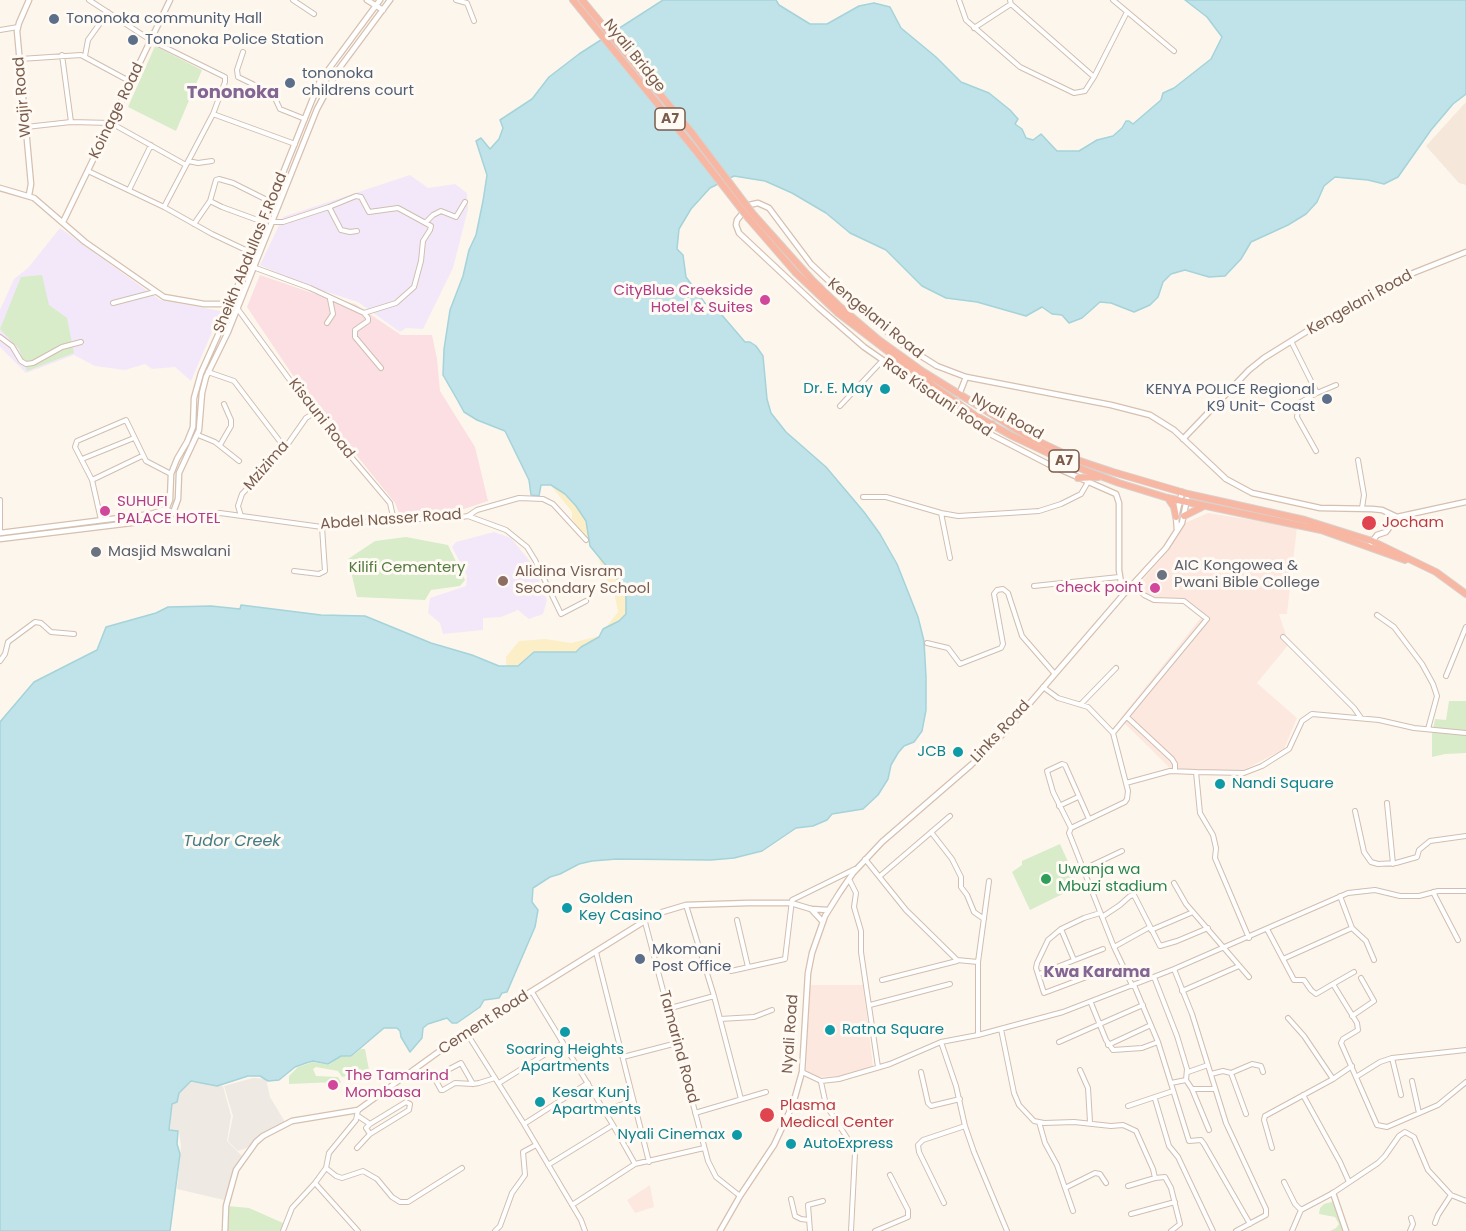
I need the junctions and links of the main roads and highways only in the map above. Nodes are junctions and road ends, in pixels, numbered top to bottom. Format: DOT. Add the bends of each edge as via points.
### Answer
graph roads {
  1 [pos="29,0"];
  2 [pos="170,0"];
  3 [pos="367,0"];
  4 [pos="380,0"];
  5 [pos="390,0"];
  6 [pos="573,0"];
  7 [pos="582,0"];
  8 [pos="375,6"];
  9 [pos="382,10"];
  10 [pos="593,19"];
  11 [pos="0,188"];
  12 [pos="29,195"];
  13 [pos="751,216"];
  14 [pos="63,222"];
  15 [pos="739,233"];
  16 [pos="1466,252"];
  17 [pos="217,304"];
  18 [pos="230,304"];
  19 [pos="237,308"];
  20 [pos="227,311"];
  21 [pos="235,314"];
  22 [pos="966,377"];
  23 [pos="959,395"];
  24 [pos="992,424"];
  25 [pos="988,433"];
  26 [pos="1183,439"];
  27 [pos="1102,476"];
  28 [pos="1078,478"];
  29 [pos="1185,493"];
  30 [pos="1168,498"];
  31 [pos="1183,501"];
  32 [pos="1466,502"];
  33 [pos="1206,506"];
  34 [pos="173,513"];
  35 [pos="154,514"];
  36 [pos="1180,516"];
  37 [pos="1398,517"];
  38 [pos="0,532"];
  39 [pos="1386,532"];
  40 [pos="23,533"];
  41 [pos="0,539"];
  42 [pos="1371,543"];
  43 [pos="1383,543"];
  44 [pos="1120,580"];
  45 [pos="1128,589"];
  46 [pos="1466,594"];
  47 [pos="1123,595"];
  48 [pos="811,909"];
  49 [pos="828,910"];
  50 [pos="823,922"];
  51 [pos="820,928"];
  52 [pos="1333,1193"];
  53 [pos="225,1231"];
  54 [pos="720,1231"];
  55 [pos="1346,1231"];
  1 -- 12 [label="main road, Wajir Road" via="18,27"];
  2 -- 14 [label="main road, Koinage Road"];
  3 -- 8 [label="main road"];
  4 -- 8 [label="main road, Sheikh Abdullas F.Road"];
  5 -- 9 [label="main road, Sheikh Abdullas F.Road"];
  6 -- 10 [label="highway, A7"];
  7 -- 10 [label="highway, A7"];
  8 -- 9 [label="main road"];
  8 -- 18 [label="main road, Sheikh Abdullas F.Road" via="320,81"];
  9 -- 19 [label="main road, Sheikh Abdullas F.Road" via="326,90"];
  10 -- 13 [label="highway, Nyali Bridge / A7, bridge"];
  11 -- 12 [label="main road"];
  12 -- 14 [label="main road"];
  13 -- 23 [label="highway, Nyali Road / A7" via="838,305 903,358"];
  13 -- 24 [label="highway, Nyali Road / A7" via="795,272 838,313 900,363"];
  14 -- 17 [label="main road" via="154,292 178,300"];
  15 -- 22 [label="main road, Kengelani Road" via="737,220 749,205 766,206 811,264 849,300 912,351"];
  15 -- 25 [label="main road, Ras Kisauni Road" via="836,324 882,361"];
  16 -- 26 [label="main road, Kengelani Road" via="1398,279 1264,358"];
  17 -- 18 [label="main road"];
  17 -- 20 [label="main road"];
  18 -- 19 [label="main road"];
  18 -- 20 [label="main road, Sheikh Abdullas F.Road"];
  19 -- 21 [label="main road, Sheikh Abdullas F.Road"];
  20 -- 21 [label="main road"];
  20 -- 35 [label="main road, Sheikh Abdullas F.Road" via="196,386 192,432 171,474 170,500 166,509"];
  21 -- 34 [label="main road, Sheikh Abdullas F.Road" via="208,372 202,393 201,423 179,473"];
  22 -- 23 [label="main road"];
  22 -- 26 [label="main road, Kengelani Road" via="1136,410 1164,423"];
  23 -- 29 [label="highway, Nyali Road / A7" via="1070,457"];
  24 -- 25 [label="highway"];
  24 -- 27 [label="highway, Nyali Road / A7" via="1071,465"];
  25 -- 28 [label="main road, Ras Kisauni Road"];
  26 -- 37 [label="main road, Kengelani Road" via="1226,479 1252,493 1320,508 1382,510"];
  27 -- 28 [label="highway"];
  27 -- 30 [label="highway, Nyali Road / A7"];
  28 -- 44 [label="main road, Ras Kisauni Road" via="1114,492 1119,498"];
  29 -- 31 [label="main road, Links Road"];
  29 -- 42 [label="highway, Nyali Road / A7" via="1305,520"];
  30 -- 31 [label="highway, Nyali Road / A7"];
  30 -- 36 [label="highway"];
  31 -- 33 [label="highway, Nyali Road / A7"];
  31 -- 36 [label="main road, Links Road"];
  32 -- 37 [label="main road"];
  33 -- 36 [label="highway"];
  33 -- 42 [label="highway, Nyali Road / A7"];
  34 -- 40 [label="main road, Abdel Nasser Road" via="156,520"];
  35 -- 40 [label="main road, Abdel Nasser Road"];
  36 -- 45 [label="main road, Links Road" via="1173,539"];
  37 -- 39 [label="main road"];
  38 -- 40 [label="main road, Abdel Nasser Road"];
  39 -- 42 [label="main road"];
  39 -- 43 [label="main road"];
  40 -- 41 [label="main road, Abdel Nasser Road"];
  42 -- 43 [label="highway, Nyali Road / A7"];
  43 -- 46 [label="highway, Nyali Road / A7"];
  44 -- 45 [label="main road"];
  44 -- 47 [label="main road, Ras Kisauni Road"];
  45 -- 47 [label="main road, Links Road"];
  47 -- 49 [label="main road, Links Road" via="1005,732 865,859"];
  48 -- 49 [label="main road, Cement Road"];
  48 -- 50 [label="main road"];
  48 -- 53 [label="main road, Cement Road" via="791,903 686,905 656,914 466,1032 358,1113 292,1121 256,1142 231,1182"];
  49 -- 50 [label="main road, Links Road"];
  50 -- 51 [label="main road, Links Road"];
  51 -- 54 [label="main road, Nyali Road" via="808,973 802,1072 788,1118"];
  52 -- 55 [label="main road"];
}
